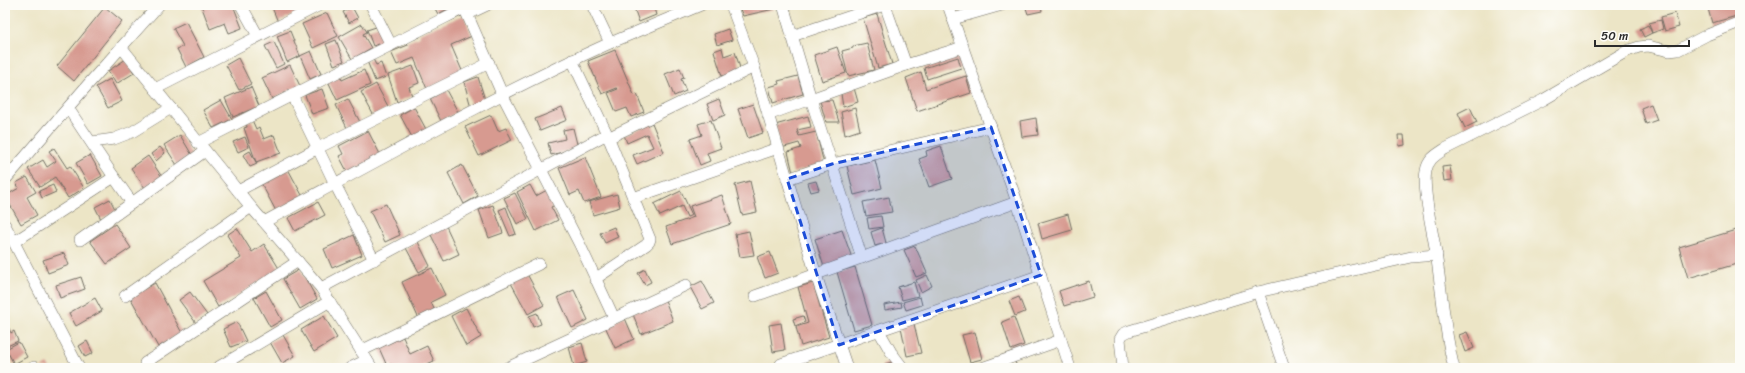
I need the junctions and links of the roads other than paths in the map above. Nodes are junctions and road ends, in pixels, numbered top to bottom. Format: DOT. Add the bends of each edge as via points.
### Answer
graph roads {
  1 [pos="159,5"];
  2 [pos="241,5"];
  3 [pos="320,5"];
  4 [pos="371,5"];
  5 [pos="488,5"];
  6 [pos="592,5"];
  7 [pos="701,5"];
  8 [pos="731,5"];
  9 [pos="783,5"];
  10 [pos="884,5"];
  11 [pos="948,5"];
  12 [pos="1002,5"];
  13 [pos="870,7"];
  14 [pos="465,9"];
  15 [pos="953,19"];
  16 [pos="1740,22"];
  17 [pos="258,36"];
  18 [pos="792,36"];
  19 [pos="610,43"];
  20 [pos="391,44"];
  21 [pos="963,47"];
  22 [pos="122,48"];
  23 [pos="572,60"];
  24 [pos="489,63"];
  25 [pos="906,65"];
  26 [pos="754,67"];
  27 [pos="155,89"];
  28 [pos="292,95"];
  29 [pos="503,96"];
  30 [pos="811,99"];
  31 [pos="68,108"];
  32 [pos="171,108"];
  33 [pos="768,115"];
  34 [pos="991,127"];
  35 [pos="607,136"];
  36 [pos="92,142"];
  37 [pos="202,147"];
  38 [pos="318,148"];
  39 [pos="778,148"];
  40 [pos="832,164"];
  41 [pos="541,170"];
  42 [pos="114,177"];
  43 [pos="787,179"];
  44 [pos="5,180"];
  45 [pos="335,184"];
  46 [pos="238,191"];
  47 [pos="633,198"];
  48 [pos="1017,202"];
  49 [pos="132,203"];
  50 [pos="251,207"];
  51 [pos="264,222"];
  52 [pos="5,225"];
  53 [pos="80,240"];
  54 [pos="14,242"];
  55 [pos="1436,255"];
  56 [pos="862,258"];
  57 [pos="374,260"];
  58 [pos="298,261"];
  59 [pos="539,264"];
  60 [pos="816,275"];
  61 [pos="1041,275"];
  62 [pos="595,279"];
  63 [pos="686,285"];
  64 [pos="322,288"];
  65 [pos="1258,292"];
  66 [pos="125,296"];
  67 [pos="755,296"];
  68 [pos="330,301"];
  69 [pos="614,318"];
  70 [pos="879,331"];
  71 [pos="1061,340"];
  72 [pos="839,345"];
  73 [pos="367,359"];
  74 [pos="145,363"];
  75 [pos="781,364"];
  76 [pos="79,368"];
  77 [pos="217,368"];
  78 [pos="350,368"];
  79 [pos="507,368"];
  80 [pos="847,368"];
  81 [pos="903,368"];
  82 [pos="982,368"];
  83 [pos="1070,368"];
  84 [pos="1123,368"];
  85 [pos="1284,368"];
  86 [pos="1454,368"];
  1 -- 22 [label="street"];
  2 -- 17 [label="street"];
  3 -- 17 [label="street"];
  4 -- 20 [label="street"];
  5 -- 14 [label="street"];
  6 -- 19 [label="street"];
  7 -- 19 [label="street"];
  8 -- 26 [label="street"];
  9 -- 18 [label="street"];
  10 -- 13 [label="street"];
  10 -- 25 [label="street"];
  11 -- 15 [label="street"];
  12 -- 15 [label="street"];
  13 -- 18 [label="street"];
  14 -- 20 [label="street"];
  14 -- 24 [label="street"];
  15 -- 21 [label="street"];
  16 -- 55 [label="street" via="1678,50 1669,51 1648,46 1627,51 1544,100 1434,155 1425,172 1425,185"];
  17 -- 27 [label="street"];
  18 -- 30 [label="street"];
  19 -- 23 [label="street"];
  20 -- 28 [label="street"];
  21 -- 25 [label="street"];
  21 -- 34 [label="street"];
  22 -- 27 [label="street"];
  22 -- 31 [label="street"];
  23 -- 29 [label="street"];
  23 -- 35 [label="street"];
  24 -- 29 [label="street"];
  24 -- 38 [label="street"];
  25 -- 30 [label="street"];
  26 -- 33 [label="street"];
  26 -- 35 [label="street"];
  27 -- 32 [label="street"];
  28 -- 37 [label="street"];
  28 -- 38 [label="street"];
  29 -- 41 [label="street"];
  29 -- 45 [label="street"];
  30 -- 33 [label="street"];
  30 -- 40 [label="street"];
  31 -- 36 [label="street"];
  31 -- 44 [label="street"];
  32 -- 36 [label="street" via="132,132 114,139"];
  32 -- 37 [label="street"];
  33 -- 39 [label="street"];
  34 -- 40 [label="street"];
  34 -- 48 [label="street"];
  35 -- 41 [label="street"];
  35 -- 47 [label="street"];
  36 -- 42 [label="street"];
  37 -- 46 [label="street"];
  37 -- 49 [label="street"];
  38 -- 45 [label="street"];
  38 -- 46 [label="street"];
  39 -- 43 [label="street"];
  39 -- 47 [label="street"];
  40 -- 43 [label="street"];
  40 -- 56 [label="street"];
  41 -- 57 [label="street"];
  41 -- 62 [label="street"];
  42 -- 49 [label="street"];
  42 -- 54 [label="street"];
  43 -- 60 [label="street"];
  45 -- 51 [label="street"];
  45 -- 57 [label="street"];
  46 -- 50 [label="street"];
  47 -- 62 [label="street" via="650,242"];
  48 -- 56 [label="street"];
  48 -- 61 [label="street"];
  49 -- 53 [label="street"];
  50 -- 51 [label="street"];
  50 -- 66 [label="street"];
  51 -- 58 [label="street"];
  52 -- 54 [label="street"];
  54 -- 76 [label="street"];
  55 -- 65 [label="street" via="1411,257"];
  55 -- 86 [label="street"];
  56 -- 60 [label="street"];
  57 -- 64 [label="street"];
  58 -- 64 [label="street"];
  58 -- 74 [label="street"];
  59 -- 73 [label="street"];
  60 -- 67 [label="street"];
  60 -- 72 [label="street"];
  61 -- 70 [label="street"];
  61 -- 71 [label="street"];
  62 -- 69 [label="street"];
  63 -- 69 [label="street"];
  64 -- 68 [label="street"];
  65 -- 84 [label="street" via="1123,334 1120,340"];
  65 -- 85 [label="street"];
  68 -- 73 [label="street"];
  68 -- 77 [label="street"];
  69 -- 79 [label="street"];
  70 -- 72 [label="street"];
  70 -- 81 [label="street"];
  71 -- 82 [label="street"];
  71 -- 83 [label="street"];
  72 -- 75 [label="street"];
  72 -- 80 [label="street"];
  73 -- 78 [label="street"];
}
